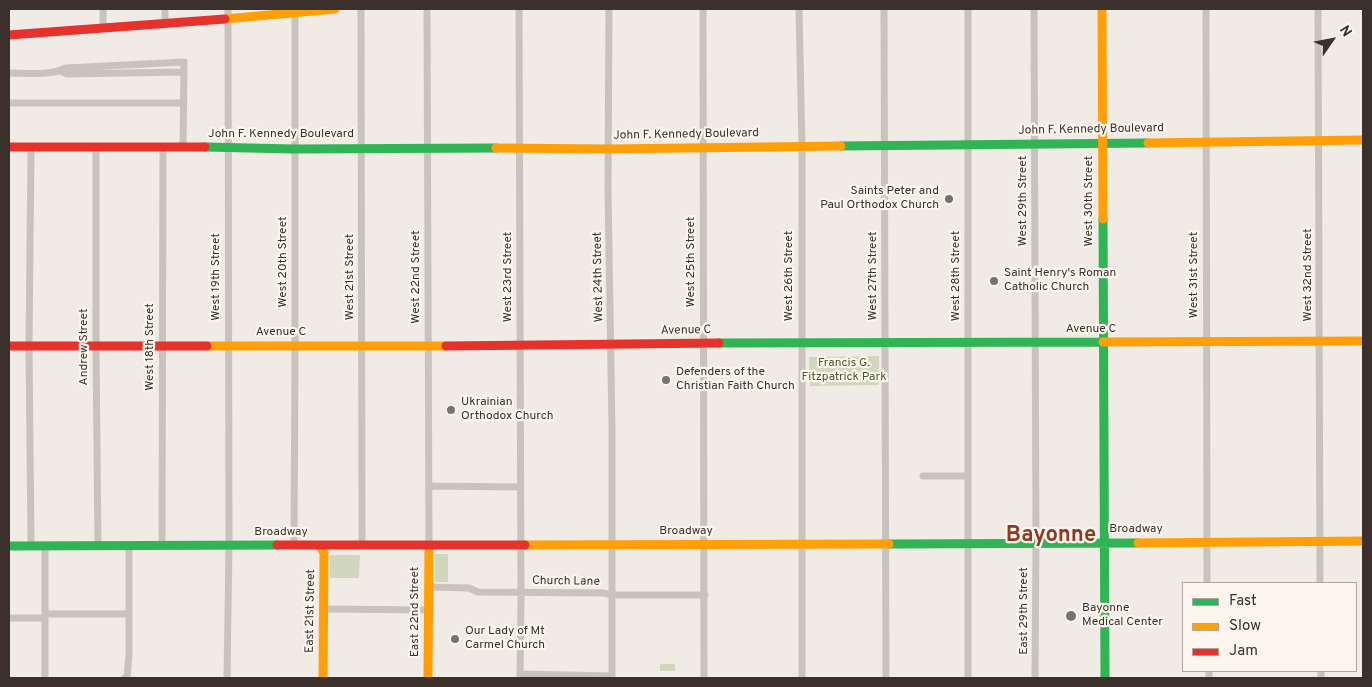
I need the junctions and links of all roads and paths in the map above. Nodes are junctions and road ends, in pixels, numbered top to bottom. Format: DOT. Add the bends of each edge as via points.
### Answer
graph roads {
  1 [pos="103,9"];
  2 [pos="165,9"];
  3 [pos="335,9"];
  4 [pos="362,9"];
  5 [pos="428,9"];
  6 [pos="519,9"];
  7 [pos="609,9"];
  8 [pos="702,9"];
  9 [pos="800,9"];
  10 [pos="884,9"];
  11 [pos="968,9"];
  12 [pos="1034,9"];
  13 [pos="1102,9"];
  14 [pos="1206,9"];
  15 [pos="1318,9"];
  16 [pos="295,11"];
  17 [pos="228,13"];
  18 [pos="165,23"];
  19 [pos="103,28"];
  20 [pos="9,35"];
  21 [pos="60,71"];
  22 [pos="183,72"];
  23 [pos="9,73"];
  24 [pos="9,103"];
  25 [pos="183,103"];
  26 [pos="1363,140"];
  27 [pos="1207,141"];
  28 [pos="1320,141"];
  29 [pos="1102,143"];
  30 [pos="968,144"];
  31 [pos="1035,144"];
  32 [pos="802,146"];
  33 [pos="885,146"];
  34 [pos="9,147"];
  35 [pos="31,147"];
  36 [pos="163,147"];
  37 [pos="183,147"];
  38 [pos="228,147"];
  39 [pos="703,147"];
  40 [pos="96,148"];
  41 [pos="361,148"];
  42 [pos="428,148"];
  43 [pos="519,148"];
  44 [pos="294,149"];
  45 [pos="608,149"];
  46 [pos="1363,341"];
  47 [pos="1035,342"];
  48 [pos="1206,342"];
  49 [pos="1320,342"];
  50 [pos="704,343"];
  51 [pos="802,343"];
  52 [pos="968,343"];
  53 [pos="1103,343"];
  54 [pos="521,344"];
  55 [pos="611,344"];
  56 [pos="885,344"];
  57 [pos="296,345"];
  58 [pos="362,345"];
  59 [pos="9,346"];
  60 [pos="29,346"];
  61 [pos="229,346"];
  62 [pos="428,346"];
  63 [pos="96,347"];
  64 [pos="162,347"];
  65 [pos="923,476"];
  66 [pos="968,476"];
  67 [pos="429,486"];
  68 [pos="520,487"];
  69 [pos="1320,541"];
  70 [pos="1363,541"];
  71 [pos="1207,542"];
  72 [pos="886,543"];
  73 [pos="1036,543"];
  74 [pos="1104,543"];
  75 [pos="611,544"];
  76 [pos="705,544"];
  77 [pos="803,544"];
  78 [pos="968,544"];
  79 [pos="521,545"];
  80 [pos="9,546"];
  81 [pos="31,546"];
  82 [pos="98,546"];
  83 [pos="129,546"];
  84 [pos="162,546"];
  85 [pos="229,546"];
  86 [pos="294,546"];
  87 [pos="320,546"];
  88 [pos="362,546"];
  89 [pos="429,546"];
  90 [pos="45,547"];
  91 [pos="1208,582"];
  92 [pos="1320,582"];
  93 [pos="429,587"];
  94 [pos="521,592"];
  95 [pos="611,595"];
  96 [pos="705,595"];
  97 [pos="324,609"];
  98 [pos="428,610"];
  99 [pos="129,614"];
  100 [pos="45,616"];
  101 [pos="9,618"];
  102 [pos="520,676"];
  103 [pos="612,677"];
  104 [pos="45,678"];
  105 [pos="126,678"];
  106 [pos="227,678"];
  107 [pos="323,678"];
  108 [pos="428,678"];
  109 [pos="704,678"];
  110 [pos="802,678"];
  111 [pos="886,678"];
  112 [pos="968,678"];
  113 [pos="1035,678"];
  114 [pos="1104,678"];
  1 -- 19 [label="street"];
  2 -- 18 [label="street"];
  3 -- 16 [label="main road"];
  4 -- 41 [label="street, West 21st Street"];
  5 -- 42 [label="street, West 22nd Street"];
  6 -- 43 [label="street, West 23rd Street"];
  7 -- 45 [label="street, West 24th Street"];
  8 -- 39 [label="street, West 25th Street"];
  9 -- 32 [label="street, West 26th Street"];
  10 -- 33 [label="street, West 27th Street"];
  11 -- 30 [label="street, West 28th Street"];
  12 -- 31 [label="street, West 29th Street"];
  13 -- 29 [label="main road, West 30th Street"];
  14 -- 27 [label="street, West 31st Street"];
  15 -- 28 [label="street, West 32nd Street"];
  16 -- 17 [label="main road"];
  16 -- 44 [label="street, West 20th Street"];
  17 -- 18 [label="main road"];
  17 -- 38 [label="street, West 19th Street"];
  18 -- 19 [label="main road"];
  19 -- 20 [label="main road"];
  21 -- 22 [label="street" via="67,74"];
  21 -- 22 [label="street" via="66,68 184,62"];
  21 -- 23 [label="street"];
  22 -- 25 [label="street"];
  24 -- 25 [label="street"];
  25 -- 37 [label="street"];
  26 -- 28 [label="main road, John F. Kennedy Boulevard"];
  27 -- 28 [label="main road, John F. Kennedy Boulevard"];
  27 -- 29 [label="main road, John F. Kennedy Boulevard"];
  27 -- 48 [label="street, West 31st Street"];
  28 -- 49 [label="street, West 32nd Street"];
  29 -- 31 [label="main road, John F. Kennedy Boulevard"];
  29 -- 53 [label="main road, West 30th Street"];
  30 -- 31 [label="main road, John F. Kennedy Boulevard"];
  30 -- 33 [label="main road, John F. Kennedy Boulevard"];
  30 -- 52 [label="street, West 28th Street"];
  31 -- 47 [label="street, West 29th Street"];
  32 -- 33 [label="main road, John F. Kennedy Boulevard"];
  32 -- 39 [label="main road, John F. Kennedy Boulevard"];
  32 -- 51 [label="street, West 26th Street"];
  33 -- 56 [label="street, West 27th Street"];
  34 -- 35 [label="main road, John F. Kennedy Boulevard"];
  35 -- 40 [label="main road, John F. Kennedy Boulevard"];
  35 -- 60 [label="street"];
  36 -- 37 [label="main road, John F. Kennedy Boulevard"];
  36 -- 40 [label="main road, John F. Kennedy Boulevard"];
  36 -- 64 [label="street, West 18th Street"];
  37 -- 38 [label="main road, John F. Kennedy Boulevard"];
  38 -- 44 [label="main road, John F. Kennedy Boulevard"];
  38 -- 61 [label="street, West 19th Street"];
  39 -- 45 [label="main road, John F. Kennedy Boulevard"];
  39 -- 50 [label="street, West 25th Street"];
  40 -- 63 [label="street, Andrew Street"];
  41 -- 42 [label="main road, John F. Kennedy Boulevard"];
  41 -- 44 [label="main road, John F. Kennedy Boulevard"];
  41 -- 58 [label="street, West 21st Street"];
  42 -- 43 [label="main road, John F. Kennedy Boulevard"];
  42 -- 62 [label="street, West 22nd Street"];
  43 -- 45 [label="main road, John F. Kennedy Boulevard"];
  43 -- 54 [label="street, West 23rd Street"];
  44 -- 57 [label="street, West 20th Street"];
  45 -- 55 [label="street, West 24th Street"];
  46 -- 49 [label="main road, Avenue C"];
  47 -- 52 [label="main road, Avenue C"];
  47 -- 53 [label="main road, Avenue C"];
  47 -- 73 [label="street, West 29th Street"];
  48 -- 49 [label="main road, Avenue C"];
  48 -- 53 [label="main road, Avenue C"];
  48 -- 71 [label="street, West 31st Street"];
  49 -- 69 [label="street, West 32nd Street"];
  50 -- 51 [label="main road, Avenue C"];
  50 -- 55 [label="main road, Avenue C"];
  50 -- 76 [label="street, West 25th Street"];
  51 -- 56 [label="main road, Avenue C"];
  51 -- 77 [label="street, West 26th Street"];
  52 -- 56 [label="main road, Avenue C"];
  52 -- 66 [label="street, West 28th Street"];
  53 -- 74 [label="main road, West 30th Street"];
  54 -- 55 [label="main road, Avenue C"];
  54 -- 62 [label="main road, Avenue C"];
  54 -- 68 [label="street, West 23rd Street"];
  55 -- 75 [label="street, West 24th Street"];
  56 -- 72 [label="street, West 27th Street"];
  57 -- 58 [label="main road, Avenue C"];
  57 -- 61 [label="main road, Avenue C"];
  57 -- 86 [label="street, West 20th Street"];
  58 -- 62 [label="main road, Avenue C"];
  58 -- 88 [label="street, West 21st Street"];
  59 -- 60 [label="main road, Avenue C"];
  60 -- 63 [label="main road, Avenue C"];
  60 -- 81 [label="street"];
  61 -- 64 [label="main road, Avenue C"];
  61 -- 85 [label="street, West 19th Street"];
  62 -- 67 [label="street, West 22nd Street"];
  63 -- 64 [label="main road, Avenue C"];
  63 -- 82 [label="street, Andrew Street"];
  64 -- 84 [label="street, West 18th Street"];
  65 -- 66 [label="street"];
  66 -- 78 [label="street, West 28th Street"];
  67 -- 68 [label="street"];
  67 -- 89 [label="street, West 22nd Street"];
  68 -- 79 [label="street, West 23rd Street"];
  69 -- 70 [label="main road, Broadway"];
  69 -- 71 [label="main road, Broadway"];
  69 -- 92 [label="street, West 32nd Street"];
  71 -- 74 [label="main road, Broadway"];
  71 -- 91 [label="street, West 31st Street"];
  72 -- 77 [label="main road, Broadway"];
  72 -- 78 [label="main road, Broadway"];
  72 -- 111 [label="street, West 27th Street"];
  73 -- 74 [label="main road, Broadway"];
  73 -- 78 [label="main road, Broadway"];
  73 -- 113 [label="street, East 29th Street"];
  74 -- 114 [label="main road, West 30th Street"];
  75 -- 76 [label="main road, Broadway"];
  75 -- 79 [label="main road, Broadway"];
  75 -- 95 [label="street, West 24th Street"];
  76 -- 77 [label="main road, Broadway"];
  76 -- 96 [label="street, West 25th Street"];
  77 -- 110 [label="street, West 26th Street"];
  78 -- 112 [label="street, West 28th Street"];
  79 -- 89 [label="main road, Broadway"];
  79 -- 94 [label="street, West 23rd Street"];
  80 -- 81 [label="main road, Broadway"];
  81 -- 90 [label="main road, Broadway"];
  82 -- 83 [label="main road, Broadway"];
  82 -- 90 [label="main road, Broadway"];
  83 -- 84 [label="main road, Broadway"];
  83 -- 99 [label="street"];
  84 -- 85 [label="main road, Broadway"];
  85 -- 86 [label="main road, Broadway"];
  85 -- 106 [label="street, West 19th Street"];
  86 -- 87 [label="main road, Broadway"];
  87 -- 88 [label="main road, Broadway"];
  87 -- 97 [label="main road, East 21st Street" via="324,554"];
  88 -- 89 [label="main road, Broadway"];
  89 -- 93 [label="main road, East 22nd Street"];
  90 -- 100 [label="street"];
  93 -- 94 [label="street, Church Lane"];
  93 -- 98 [label="main road, East 22nd Street"];
  94 -- 95 [label="street, Church Lane"];
  94 -- 102 [label="street, West 23rd Street"];
  95 -- 96 [label="street, Church Lane"];
  95 -- 103 [label="street, West 24th Street"];
  96 -- 109 [label="street, West 25th Street"];
  97 -- 98 [label="street"];
  97 -- 107 [label="main road, East 21st Street"];
  98 -- 108 [label="main road, East 22nd Street"];
  99 -- 100 [label="street"];
  99 -- 105 [label="street"];
  100 -- 101 [label="street"];
  100 -- 104 [label="street"];
  102 -- 103 [label="street"];
}
